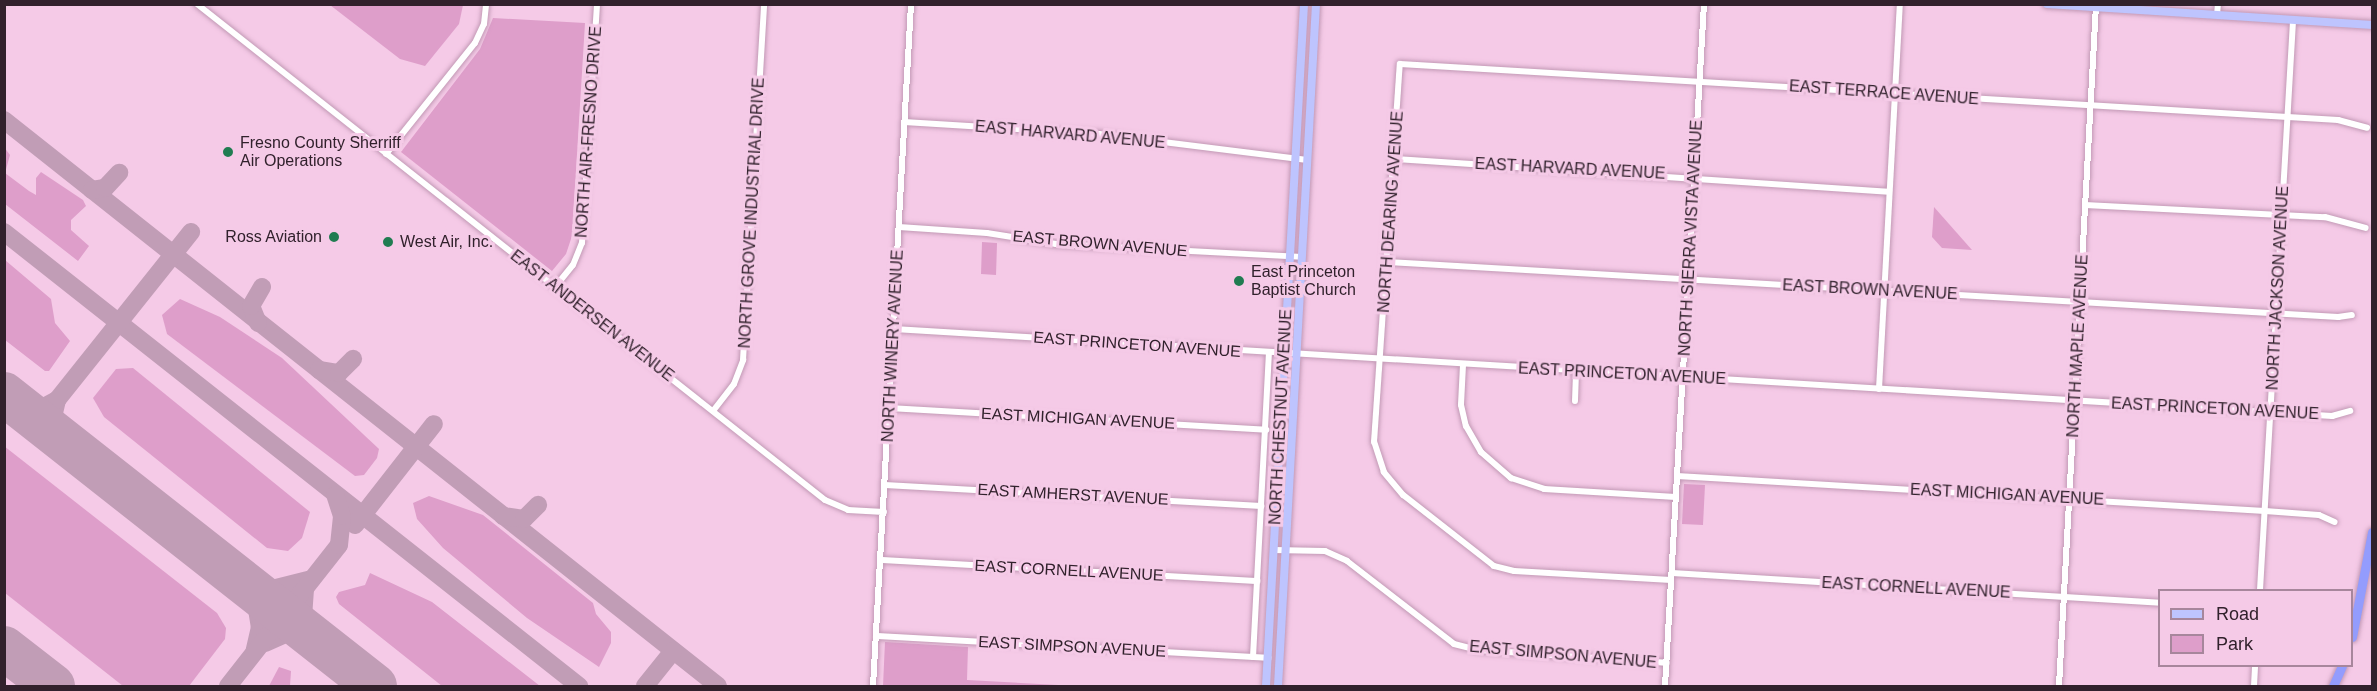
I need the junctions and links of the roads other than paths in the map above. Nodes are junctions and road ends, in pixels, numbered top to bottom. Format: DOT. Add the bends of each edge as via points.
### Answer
graph roads {
  1 [pos="197,4"];
  2 [pos="486,4"];
  3 [pos="597,4"];
  4 [pos="764,4"];
  5 [pos="911,4"];
  6 [pos="1304,4"];
  7 [pos="1316,4"];
  8 [pos="1704,4"];
  9 [pos="1900,4"];
  10 [pos="2047,4"];
  11 [pos="2218,4"];
  12 [pos="2096,6"];
  13 [pos="2217,15"];
  14 [pos="2293,21"];
  15 [pos="2373,25"];
  16 [pos="1400,64"];
  17 [pos="1700,81"];
  18 [pos="1895,94"];
  19 [pos="2091,106"];
  20 [pos="2287,117"];
  21 [pos="904,122"];
  22 [pos="2367,128"];
  23 [pos="386,154"];
  24 [pos="1295,159"];
  25 [pos="1395,159"];
  26 [pos="1307,160"];
  27 [pos="1694,176"];
  28 [pos="1889,192"];
  29 [pos="2085,205"];
  30 [pos="2281,214"];
  31 [pos="899,227"];
  32 [pos="2366,228"];
  33 [pos="1290,257"];
  34 [pos="1302,257"];
  35 [pos="1388,262"];
  36 [pos="1689,279"];
  37 [pos="555,287"];
  38 [pos="1885,291"];
  39 [pos="2080,302"];
  40 [pos="2277,314"];
  41 [pos="2352,315"];
  42 [pos="894,329"];
  43 [pos="1269,353"];
  44 [pos="1285,354"];
  45 [pos="1297,355"];
  46 [pos="1382,360"];
  47 [pos="1463,364"];
  48 [pos="1576,371"];
  49 [pos="1683,377"];
  50 [pos="1879,389"];
  51 [pos="1575,401"];
  52 [pos="2075,401"];
  53 [pos="889,408"];
  54 [pos="713,411"];
  55 [pos="2350,411"];
  56 [pos="2272,412"];
  57 [pos="1266,430"];
  58 [pos="1677,476"];
  59 [pos="885,485"];
  60 [pos="1676,497"];
  61 [pos="2070,499"];
  62 [pos="1262,506"];
  63 [pos="2265,511"];
  64 [pos="884,512"];
  65 [pos="2335,522"];
  66 [pos="2373,532"];
  67 [pos="1274,550"];
  68 [pos="1286,550"];
  69 [pos="881,560"];
  70 [pos="1672,577"];
  71 [pos="1272,579"];
  72 [pos="1257,581"];
  73 [pos="2260,589"];
  74 [pos="2064,597"];
  75 [pos="2158,603"];
  76 [pos="2353,632"];
  77 [pos="876,636"];
  78 [pos="1281,639"];
  79 [pos="1253,657"];
  80 [pos="1268,658"];
  81 [pos="1667,663"];
  82 [pos="2255,667"];
  83 [pos="2342,667"];
  84 [pos="873,687"];
  85 [pos="1266,687"];
  86 [pos="1278,687"];
  87 [pos="1665,687"];
  88 [pos="2059,687"];
  89 [pos="2254,687"];
  90 [pos="2333,687"];
  1 -- 23 [label="street, EAST ANDERSEN AVENUE"];
  2 -- 23 [label="street" via="484,24 475,43"];
  3 -- 37 [label="street, NORTH AIR-FRESNO DRIVE" via="582,243 573,265"];
  4 -- 54 [label="street, NORTH GROVE INDUSTRIAL DRIVE" via="743,360 734,384"];
  5 -- 21 [label="street, NORTH WINERY AVENUE"];
  6 -- 24 [label="main road, NORTH CHESTNUT AVENUE"];
  7 -- 26 [label="main road, NORTH CHESTNUT AVENUE"];
  8 -- 17 [label="street, NORTH SIERRA VISTA AVENUE"];
  9 -- 18 [label="street"];
  10 -- 12 [label="main road"];
  11 -- 13 [label="street"];
  12 -- 13 [label="main road"];
  12 -- 19 [label="street, NORTH MAPLE AVENUE"];
  13 -- 14 [label="main road"];
  14 -- 15 [label="main road"];
  14 -- 20 [label="street, NORTH JACKSON AVENUE"];
  16 -- 17 [label="street, EAST TERRACE AVENUE"];
  16 -- 25 [label="street, NORTH DEARING AVENUE"];
  17 -- 18 [label="street, EAST TERRACE AVENUE"];
  17 -- 27 [label="street, NORTH SIERRA VISTA AVENUE"];
  18 -- 19 [label="street, EAST TERRACE AVENUE"];
  18 -- 28 [label="street"];
  19 -- 20 [label="street, EAST TERRACE AVENUE"];
  19 -- 29 [label="street, NORTH MAPLE AVENUE"];
  20 -- 22 [label="street, EAST TERRACE AVENUE" via="2338,120"];
  20 -- 30 [label="street, NORTH JACKSON AVENUE"];
  21 -- 24 [label="street, EAST HARVARD AVENUE" via="1099,134"];
  21 -- 31 [label="street, NORTH WINERY AVENUE"];
  23 -- 37 [label="street, EAST ANDERSEN AVENUE"];
  24 -- 26 [label="street, EAST HARVARD AVENUE"];
  24 -- 33 [label="main road, NORTH CHESTNUT AVENUE"];
  25 -- 27 [label="street, EAST HARVARD AVENUE"];
  25 -- 35 [label="street, NORTH DEARING AVENUE"];
  26 -- 34 [label="main road, NORTH CHESTNUT AVENUE"];
  27 -- 28 [label="street, EAST HARVARD AVENUE"];
  27 -- 36 [label="street, NORTH SIERRA VISTA AVENUE"];
  28 -- 38 [label="street"];
  29 -- 30 [label="street"];
  29 -- 39 [label="street, NORTH MAPLE AVENUE"];
  30 -- 32 [label="street" via="2346,220"];
  30 -- 40 [label="street, NORTH JACKSON AVENUE"];
  31 -- 33 [label="street, EAST BROWN AVENUE" via="987,233 1056,244"];
  31 -- 42 [label="street, NORTH WINERY AVENUE"];
  33 -- 34 [label="street, EAST BROWN AVENUE"];
  33 -- 44 [label="main road, NORTH CHESTNUT AVENUE"];
  34 -- 45 [label="main road, NORTH CHESTNUT AVENUE"];
  35 -- 36 [label="street, EAST BROWN AVENUE"];
  35 -- 46 [label="street, NORTH DEARING AVENUE"];
  36 -- 38 [label="street, EAST BROWN AVENUE"];
  36 -- 49 [label="street, NORTH SIERRA VISTA AVENUE"];
  37 -- 54 [label="street, EAST ANDERSEN AVENUE"];
  38 -- 39 [label="street, EAST BROWN AVENUE"];
  38 -- 50 [label="street"];
  39 -- 40 [label="street, EAST BROWN AVENUE"];
  39 -- 52 [label="street, NORTH MAPLE AVENUE"];
  40 -- 41 [label="street, EAST BROWN AVENUE"];
  40 -- 56 [label="street, NORTH JACKSON AVENUE"];
  42 -- 43 [label="street, EAST PRINCETON AVENUE"];
  42 -- 53 [label="street, NORTH WINERY AVENUE"];
  43 -- 44 [label="street, EAST PRINCETON AVENUE"];
  43 -- 57 [label="street"];
  44 -- 45 [label="street, EAST PRINCETON AVENUE"];
  44 -- 67 [label="main road, NORTH CHESTNUT AVENUE"];
  45 -- 46 [label="street, EAST PRINCETON AVENUE"];
  45 -- 68 [label="main road, NORTH CHESTNUT AVENUE"];
  46 -- 47 [label="street, EAST PRINCETON AVENUE"];
  46 -- 70 [label="street, EAST CORNELL AVENUE" via="1374,442 1384,472 1403,495 1494,566 1514,571"];
  47 -- 48 [label="street, EAST PRINCETON AVENUE"];
  47 -- 60 [label="street" via="1461,405 1470,436 1488,459 1511,477 1550,490"];
  48 -- 49 [label="street, EAST PRINCETON AVENUE"];
  48 -- 51 [label="street"];
  49 -- 50 [label="street, EAST PRINCETON AVENUE"];
  49 -- 58 [label="street, NORTH SIERRA VISTA AVENUE"];
  50 -- 52 [label="street, EAST PRINCETON AVENUE"];
  52 -- 56 [label="street, EAST PRINCETON AVENUE"];
  52 -- 61 [label="street, NORTH MAPLE AVENUE"];
  53 -- 57 [label="street, EAST MICHIGAN AVENUE"];
  53 -- 59 [label="street, NORTH WINERY AVENUE"];
  54 -- 64 [label="street, EAST ANDERSEN AVENUE" via="825,500 848,510"];
  55 -- 56 [label="street, EAST PRINCETON AVENUE" via="2332,416"];
  56 -- 63 [label="street, NORTH JACKSON AVENUE"];
  57 -- 62 [label="street"];
  58 -- 60 [label="street, NORTH SIERRA VISTA AVENUE"];
  58 -- 61 [label="street, EAST MICHIGAN AVENUE"];
  59 -- 62 [label="street, EAST AMHERST AVENUE"];
  59 -- 64 [label="street, NORTH WINERY AVENUE"];
  60 -- 70 [label="street, NORTH SIERRA VISTA AVENUE"];
  61 -- 63 [label="street, EAST MICHIGAN AVENUE"];
  61 -- 74 [label="street, NORTH MAPLE AVENUE"];
  62 -- 72 [label="street"];
  63 -- 65 [label="street, EAST MICHIGAN AVENUE" via="2319,515"];
  63 -- 73 [label="street, NORTH JACKSON AVENUE"];
  64 -- 69 [label="street, NORTH WINERY AVENUE"];
  66 -- 76 [label="highway"];
  67 -- 68 [label="street, EAST SIMPSON AVENUE"];
  67 -- 71 [label="main road, NORTH CHESTNUT AVENUE"];
  68 -- 78 [label="main road, NORTH CHESTNUT AVENUE"];
  68 -- 81 [label="street, EAST SIMPSON AVENUE" via="1325,551 1347,561 1454,644 1478,650"];
  69 -- 72 [label="street, EAST CORNELL AVENUE"];
  69 -- 77 [label="street, NORTH WINERY AVENUE"];
  70 -- 74 [label="street, EAST CORNELL AVENUE"];
  70 -- 81 [label="street, NORTH SIERRA VISTA AVENUE"];
  71 -- 78 [label="main road" via="1275,635"];
  71 -- 80 [label="main road, NORTH CHESTNUT AVENUE"];
  72 -- 79 [label="street"];
  74 -- 75 [label="street, EAST CORNELL AVENUE"];
  74 -- 88 [label="street, NORTH MAPLE AVENUE"];
  77 -- 79 [label="street, EAST SIMPSON AVENUE"];
  77 -- 84 [label="street, NORTH WINERY AVENUE"];
  78 -- 86 [label="main road, NORTH CHESTNUT AVENUE"];
  79 -- 80 [label="street, EAST SIMPSON AVENUE"];
  80 -- 85 [label="main road, NORTH CHESTNUT AVENUE"];
  81 -- 87 [label="street, NORTH SIERRA VISTA AVENUE"];
  82 -- 89 [label="street"];
  83 -- 90 [label="highway"];
}
